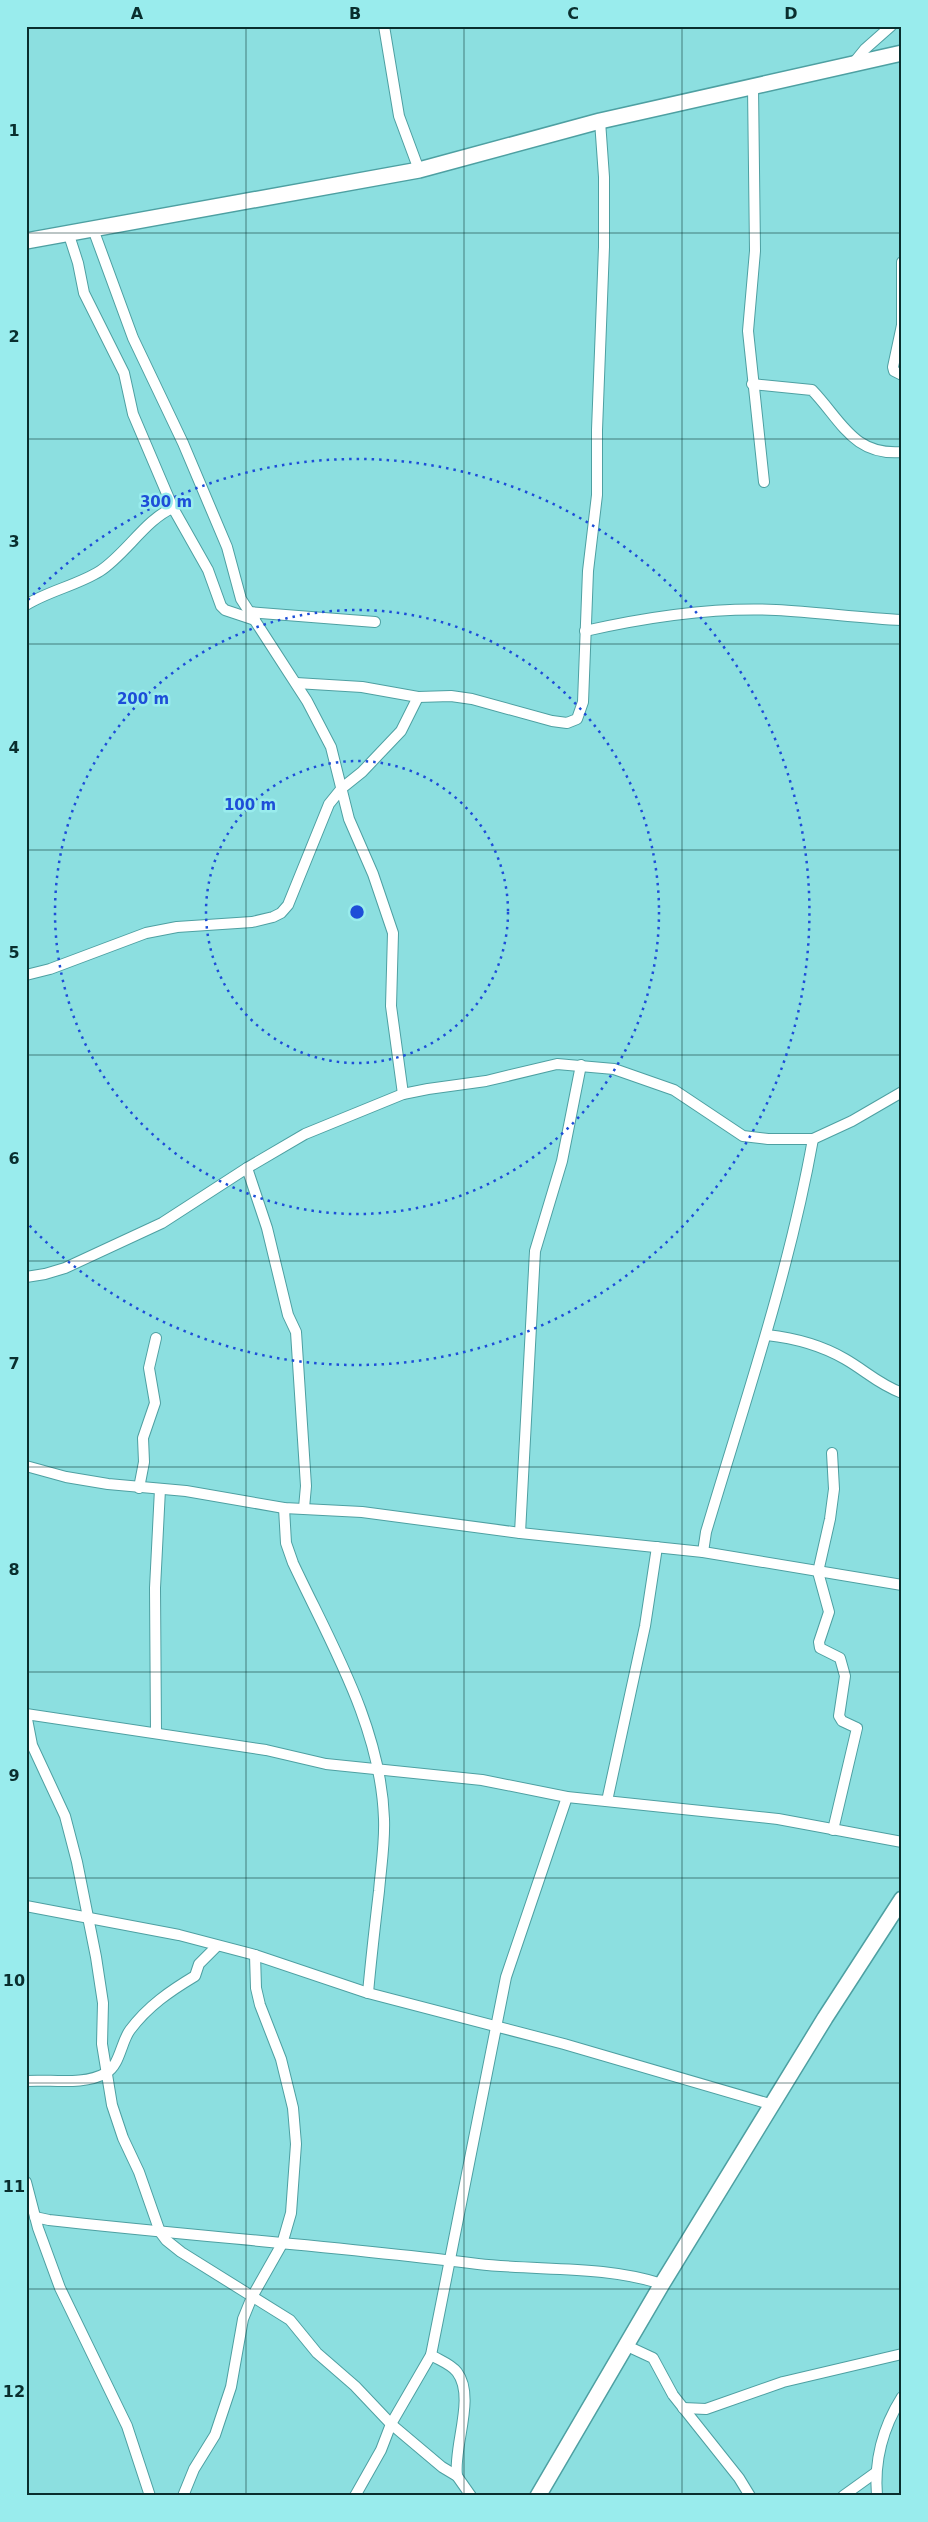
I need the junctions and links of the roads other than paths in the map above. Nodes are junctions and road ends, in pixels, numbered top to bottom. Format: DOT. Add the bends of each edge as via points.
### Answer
graph roads {
  1 [pos="384,26"];
  2 [pos="891,26"];
  3 [pos="902,53"];
  4 [pos="851,66"];
  5 [pos="753,87"];
  6 [pos="600,121"];
  7 [pos="419,170"];
  8 [pos="93,229"];
  9 [pos="68,232"];
  10 [pos="26,241"];
  11 [pos="902,262"];
  12 [pos="902,375"];
  13 [pos="752,384"];
  14 [pos="902,452"];
  15 [pos="764,482"];
  16 [pos="173,508"];
  17 [pos="26,604"];
  18 [pos="252,616"];
  19 [pos="902,620"];
  20 [pos="375,622"];
  21 [pos="586,631"];
  22 [pos="296,683"];
  23 [pos="418,697"];
  24 [pos="342,788"];
  25 [pos="26,975"];
  26 [pos="581,1065"];
  27 [pos="902,1092"];
  28 [pos="403,1094"];
  29 [pos="813,1138"];
  30 [pos="247,1168"];
  31 [pos="26,1277"];
  32 [pos="767,1335"];
  33 [pos="156,1338"];
  34 [pos="902,1393"];
  35 [pos="832,1454"];
  36 [pos="26,1466"];
  37 [pos="139,1488"];
  38 [pos="160,1489"];
  39 [pos="284,1508"];
  40 [pos="304,1508"];
  41 [pos="520,1533"];
  42 [pos="657,1547"];
  43 [pos="703,1552"];
  44 [pos="818,1572"];
  45 [pos="902,1585"];
  46 [pos="26,1714"];
  47 [pos="156,1733"];
  48 [pos="378,1770"];
  49 [pos="567,1796"];
  50 [pos="607,1801"];
  51 [pos="833,1830"];
  52 [pos="902,1842"];
  53 [pos="902,1899"];
  54 [pos="26,1906"];
  55 [pos="87,1916"];
  56 [pos="217,1946"];
  57 [pos="255,1955"];
  58 [pos="368,1993"];
  59 [pos="497,2028"];
  60 [pos="106,2073"];
  61 [pos="26,2081"];
  62 [pos="773,2105"];
  63 [pos="26,2182"];
  64 [pos="35,2217"];
  65 [pos="160,2232"];
  66 [pos="282,2244"];
  67 [pos="450,2259"];
  68 [pos="662,2284"];
  69 [pos="252,2296"];
  70 [pos="625,2345"];
  71 [pos="902,2354"];
  72 [pos="431,2355"];
  73 [pos="902,2397"];
  74 [pos="683,2408"];
  75 [pos="391,2424"];
  76 [pos="875,2473"];
  77 [pos="457,2476"];
  78 [pos="362,2484"];
  79 [pos="150,2496"];
  80 [pos="183,2496"];
  81 [pos="355,2496"];
  82 [pos="365,2496"];
  83 [pos="471,2496"];
  84 [pos="538,2496"];
  85 [pos="750,2496"];
  86 [pos="843,2496"];
  87 [pos="877,2496"];
  1 -- 7 [label="street" via="399,116"];
  2 -- 4 [label="street"];
  3 -- 4 [label="main road"];
  4 -- 5 [label="main road"];
  5 -- 6 [label="main road"];
  5 -- 13 [label="street" via="755,252 748,331"];
  6 -- 7 [label="main road"];
  6 -- 21 [label="street" via="604,248 597,494 588,571"];
  7 -- 8 [label="main road"];
  8 -- 9 [label="main road"];
  8 -- 18 [label="street" via="133,338 184,443 227,547 241,599"];
  9 -- 10 [label="main road"];
  9 -- 16 [label="street" via="84,294 124,373 133,414"];
  11 -- 12 [label="street" via="902,325 894,367 894,371"];
  13 -- 14 [label="street" via="812,390 850,437 867,448"];
  13 -- 15 [label="street"];
  16 -- 17 [label="street" via="152,522 101,570"];
  16 -- 18 [label="street" via="208,570 221,606 225,610"];
  18 -- 20 [label="street"];
  18 -- 22 [label="street"];
  19 -- 21 [label="street" via="739,610 648,618"];
  21 -- 23 [label="street" via="583,702 577,719 566,723 552,722 472,699"];
  22 -- 23 [label="street" via="362,687"];
  22 -- 24 [label="street" via="330,747"];
  23 -- 24 [label="street" via="401,731"];
  24 -- 25 [label="street" via="320,820 288,905 273,917 252,922 176,927 146,934"];
  24 -- 28 [label="street" via="349,819 373,874 392,933 391,1006"];
  26 -- 28 [label="street" via="557,1064 486,1081"];
  26 -- 29 [label="street" via="614,1069 674,1090 743,1136"];
  26 -- 41 [label="street" via="562,1161 535,1251"];
  27 -- 29 [label="street" via="852,1121"];
  28 -- 30 [label="street" via="305,1134"];
  29 -- 32 [label="street" via="802,1198"];
  30 -- 31 [label="street" via="162,1224 65,1268"];
  30 -- 40 [label="street" via="267,1228 288,1315 296,1332 306,1486"];
  32 -- 34 [label="street" via="787,1337 825,1349 844,1358 883,1386"];
  32 -- 43 [label="street" via="706,1532"];
  33 -- 37 [label="street" via="149,1368 155,1403 143,1438 144,1462"];
  35 -- 44 [label="street" via="834,1489"];
  36 -- 37 [label="street" via="66,1477"];
  37 -- 38 [label="street"];
  38 -- 39 [label="street"];
  38 -- 47 [label="street" via="155,1588"];
  39 -- 40 [label="street"];
  39 -- 48 [label="street" via="286,1543 293,1563 350,1682"];
  40 -- 41 [label="street" via="362,1512"];
  41 -- 42 [label="street"];
  42 -- 43 [label="street"];
  42 -- 50 [label="street" via="645,1626"];
  43 -- 44 [label="street"];
  44 -- 45 [label="street"];
  44 -- 51 [label="street" via="829,1612 820,1648 840,1658 846,1676 839,1716 857,1728"];
  46 -- 47 [label="street"];
  46 -- 55 [label="street" via="32,1745 66,1816"];
  47 -- 48 [label="street" via="266,1750 326,1764"];
  48 -- 49 [label="street" via="482,1780"];
  48 -- 58 [label="street" via="384,1844"];
  49 -- 50 [label="street"];
  49 -- 59 [label="street" via="506,1977"];
  50 -- 51 [label="street" via="778,1819"];
  51 -- 52 [label="street"];
  53 -- 62 [label="main road"];
  54 -- 55 [label="street"];
  55 -- 56 [label="street" via="179,1934"];
  55 -- 60 [label="street" via="103,2003 101,2034"];
  56 -- 57 [label="street"];
  56 -- 60 [label="street" via="199,1964 195,1976 160,1997 131,2029 116,2062"];
  57 -- 58 [label="street"];
  57 -- 66 [label="street" via="258,1997 289,2085 296,2127 291,2213"];
  58 -- 59 [label="street"];
  59 -- 62 [label="street" via="564,2044"];
  59 -- 67 [label="street"];
  60 -- 61 [label="street" via="73,2080"];
  60 -- 65 [label="street" via="114,2113"];
  62 -- 68 [label="main road"];
  63 -- 64 [label="street"];
  64 -- 65 [label="street"];
  64 -- 79 [label="street" via="60,2288 127,2426"];
  65 -- 66 [label="street"];
  65 -- 69 [label="street" via="181,2252"];
  66 -- 67 [label="street"];
  66 -- 69 [label="street"];
  67 -- 68 [label="street" via="619,2273"];
  67 -- 72 [label="street"];
  68 -- 70 [label="main road"];
  69 -- 75 [label="street" via="290,2320 316,2353 355,2386"];
  69 -- 80 [label="street" via="243,2320 231,2387 218,2426"];
  70 -- 74 [label="street" via="653,2358"];
  70 -- 84 [label="main road"];
  71 -- 74 [label="street" via="784,2382 706,2409"];
  72 -- 75 [label="street"];
  72 -- 77 [label="street" via="456,2371 463,2389"];
  73 -- 76 [label="street" via="878,2449"];
  74 -- 85 [label="street"];
  75 -- 77 [label="street"];
  75 -- 78 [label="street"];
  76 -- 86 [label="street"];
  76 -- 87 [label="street"];
  77 -- 83 [label="street"];
  78 -- 81 [label="street"];
  78 -- 82 [label="street"];
}
